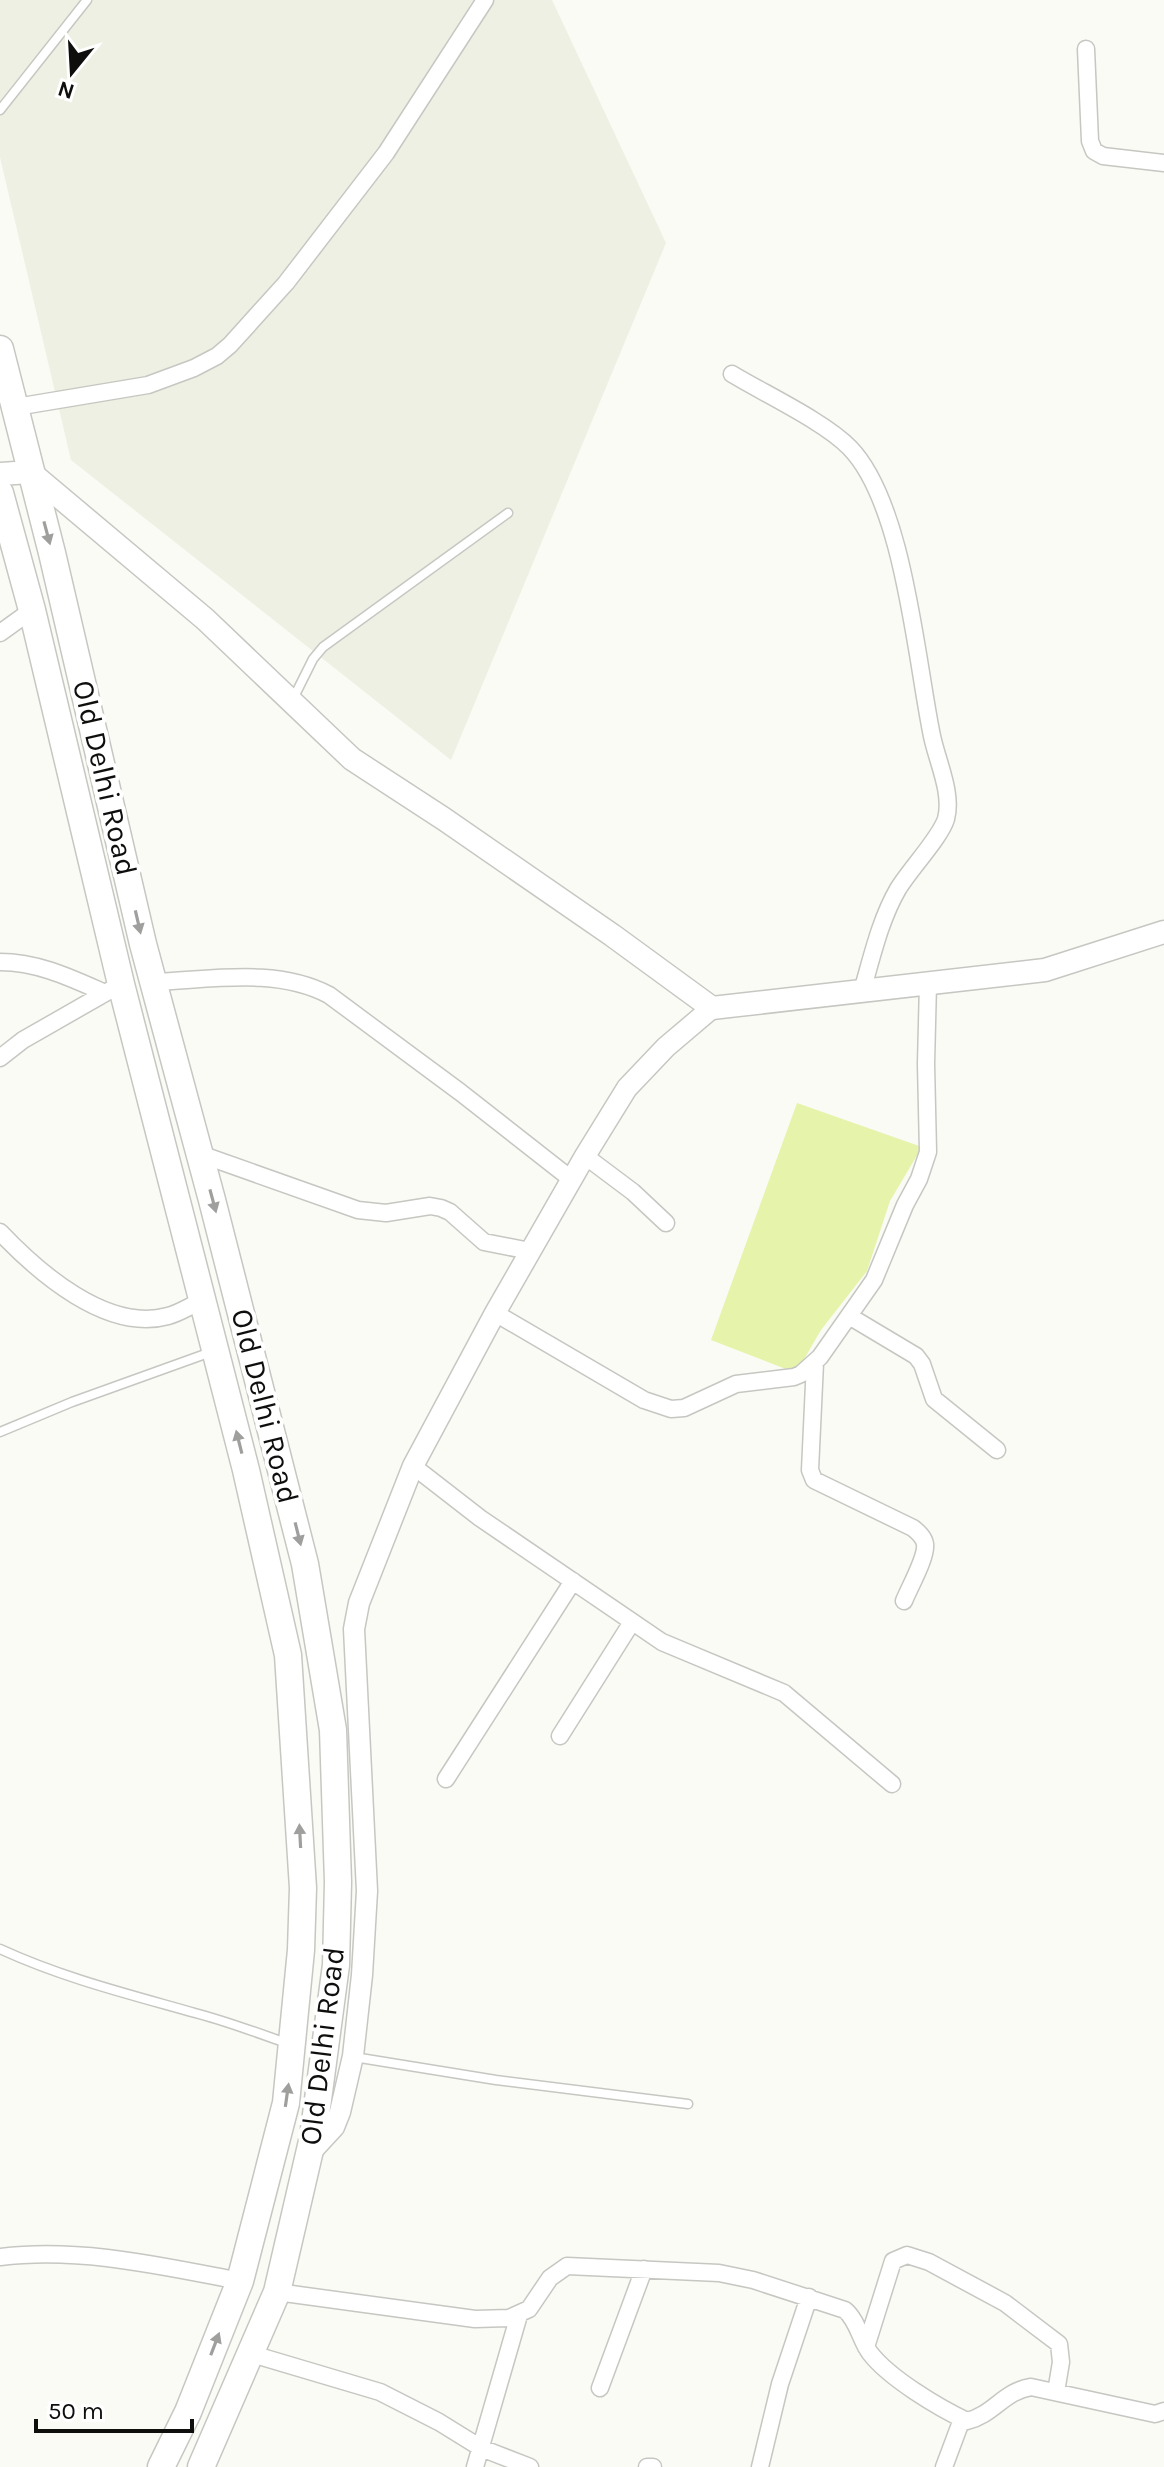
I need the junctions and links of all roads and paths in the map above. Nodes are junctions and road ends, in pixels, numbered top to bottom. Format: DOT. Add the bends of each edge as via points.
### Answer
graph roads {
  1 [pos="87,0"];
  2 [pos="485,0"];
  3 [pos="1086,49"];
  4 [pos="0,110"];
  5 [pos="1164,163"];
  6 [pos="0,349"];
  7 [pos="732,374"];
  8 [pos="8,403"];
  9 [pos="30,472"];
  10 [pos="0,474"];
  11 [pos="0,493"];
  12 [pos="508,513"];
  13 [pos="32,610"];
  14 [pos="0,633"];
  15 [pos="291,702"];
  16 [pos="1164,932"];
  17 [pos="0,962"];
  18 [pos="154,982"];
  19 [pos="928,983"];
  20 [pos="113,989"];
  21 [pos="862,991"];
  22 [pos="712,1008"];
  23 [pos="0,1058"];
  24 [pos="200,1154"];
  25 [pos="585,1156"];
  26 [pos="571,1179"];
  27 [pos="666,1223"];
  28 [pos="0,1232"];
  29 [pos="530,1251"];
  30 [pos="202,1301"];
  31 [pos="495,1313"];
  32 [pos="849,1316"];
  33 [pos="216,1351"];
  34 [pos="815,1363"];
  35 [pos="0,1432"];
  36 [pos="997,1450"];
  37 [pos="413,1466"];
  38 [pos="573,1581"];
  39 [pos="904,1601"];
  40 [pos="632,1622"];
  41 [pos="560,1736"];
  42 [pos="446,1779"];
  43 [pos="892,1784"];
  44 [pos="0,1949"];
  45 [pos="294,2045"];
  46 [pos="353,2056"];
  47 [pos="688,2104"];
  48 [pos="309,2154"];
  49 [pos="0,2257"];
  50 [pos="644,2269"];
  51 [pos="240,2281"];
  52 [pos="277,2292"];
  53 [pos="809,2297"];
  54 [pos="519,2315"];
  55 [pos="866,2347"];
  56 [pos="252,2354"];
  57 [pos="600,2388"];
  58 [pos="1056,2392"];
  59 [pos="1164,2411"];
  60 [pos="962,2419"];
  61 [pos="481,2448"];
  62 [pos="161,2467"];
  63 [pos="201,2467"];
  64 [pos="475,2467"];
  65 [pos="530,2467"];
  66 [pos="760,2467"];
  67 [pos="944,2467"];
  1 -- 4 [label="lane"];
  2 -- 8 [label="street" via="386,153 286,283 217,356 148,385"];
  3 -- 5 [label="street" via="1094,151"];
  6 -- 8 [label="main road, Old Delhi Road"];
  7 -- 21 [label="street" via="851,448 879,495 916,641 946,790 946,818 890,905"];
  8 -- 9 [label="main road, Old Delhi Road"];
  9 -- 10 [label="main road"];
  9 -- 15 [label="main road" via="205,619"];
  9 -- 18 [label="main road, Old Delhi Road, one-way"];
  11 -- 13 [label="main road, Old Delhi Road"];
  12 -- 15 [label="lane" via="323,647"];
  13 -- 14 [label="street"];
  13 -- 20 [label="main road, Old Delhi Road"];
  15 -- 22 [label="main road" via="352,759"];
  16 -- 19 [label="main road" via="1045,970"];
  17 -- 20 [label="street" via="48,969"];
  18 -- 24 [label="main road, Old Delhi Road"];
  18 -- 26 [label="street" via="274,978 312,986"];
  19 -- 21 [label="main road"];
  19 -- 32 [label="street" via="928,1152 886,1257"];
  20 -- 23 [label="street"];
  20 -- 30 [label="main road, Old Delhi Road"];
  21 -- 22 [label="main road"];
  22 -- 25 [label="street" via="627,1088"];
  24 -- 29 [label="street" via="358,1210 441,1208 484,1242"];
  24 -- 48 [label="main road, Old Delhi Road, one-way" via="305,1564 333,1730 336,1965"];
  25 -- 26 [label="street"];
  25 -- 27 [label="street"];
  26 -- 29 [label="street"];
  28 -- 30 [label="street" via="55,1282 109,1311 152,1318"];
  29 -- 31 [label="street"];
  30 -- 33 [label="main road, Old Delhi Road"];
  31 -- 34 [label="street" via="644,1400 671,1409 736,1384 794,1377"];
  31 -- 37 [label="street"];
  32 -- 34 [label="street"];
  32 -- 36 [label="street" via="916,1356 934,1399"];
  33 -- 35 [label="lane"];
  45 -- 33 [label="main road, Old Delhi Road, one-way" via="303,1888 288,1655"];
  34 -- 39 [label="street" via="810,1470 814,1480 922,1536 924,1554"];
  37 -- 38 [label="street"];
  37 -- 46 [label="street" via="355,1621 367,1891"];
  38 -- 40 [label="street"];
  38 -- 42 [label="street"];
  40 -- 41 [label="street"];
  40 -- 43 [label="street" via="679,1652 784,1693"];
  44 -- 45 [label="lane" via="74,1979"];
  51 -- 45 [label="main road, Old Delhi Road, one-way" via="286,2103"];
  46 -- 47 [label="lane"];
  46 -- 48 [label="street" via="338,2119"];
  48 -- 52 [label="main road, Old Delhi Road"];
  49 -- 51 [label="street" via="61,2253"];
  50 -- 53 [label="street" via="719,2273"];
  50 -- 54 [label="street" via="567,2266"];
  50 -- 57 [label="street"];
  62 -- 51 [label="main road, Old Delhi Road, one-way"];
  52 -- 54 [label="street" via="475,2319"];
  52 -- 56 [label="main road, Old Delhi Road"];
  53 -- 55 [label="street" via="852,2316"];
  53 -- 66 [label="street"];
  54 -- 61 [label="street"];
  55 -- 58 [label="street" via="893,2261 916,2256 993,2296 1059,2344"];
  55 -- 60 [label="street" via="923,2397"];
  56 -- 61 [label="street" via="380,2392"];
  56 -- 63 [label="main road, Old Delhi Road"];
  58 -- 59 [label="street" via="1155,2414"];
  58 -- 60 [label="street" via="1019,2389 980,2418"];
  60 -- 67 [label="street"];
  61 -- 64 [label="street"];
  61 -- 65 [label="street"];
}
